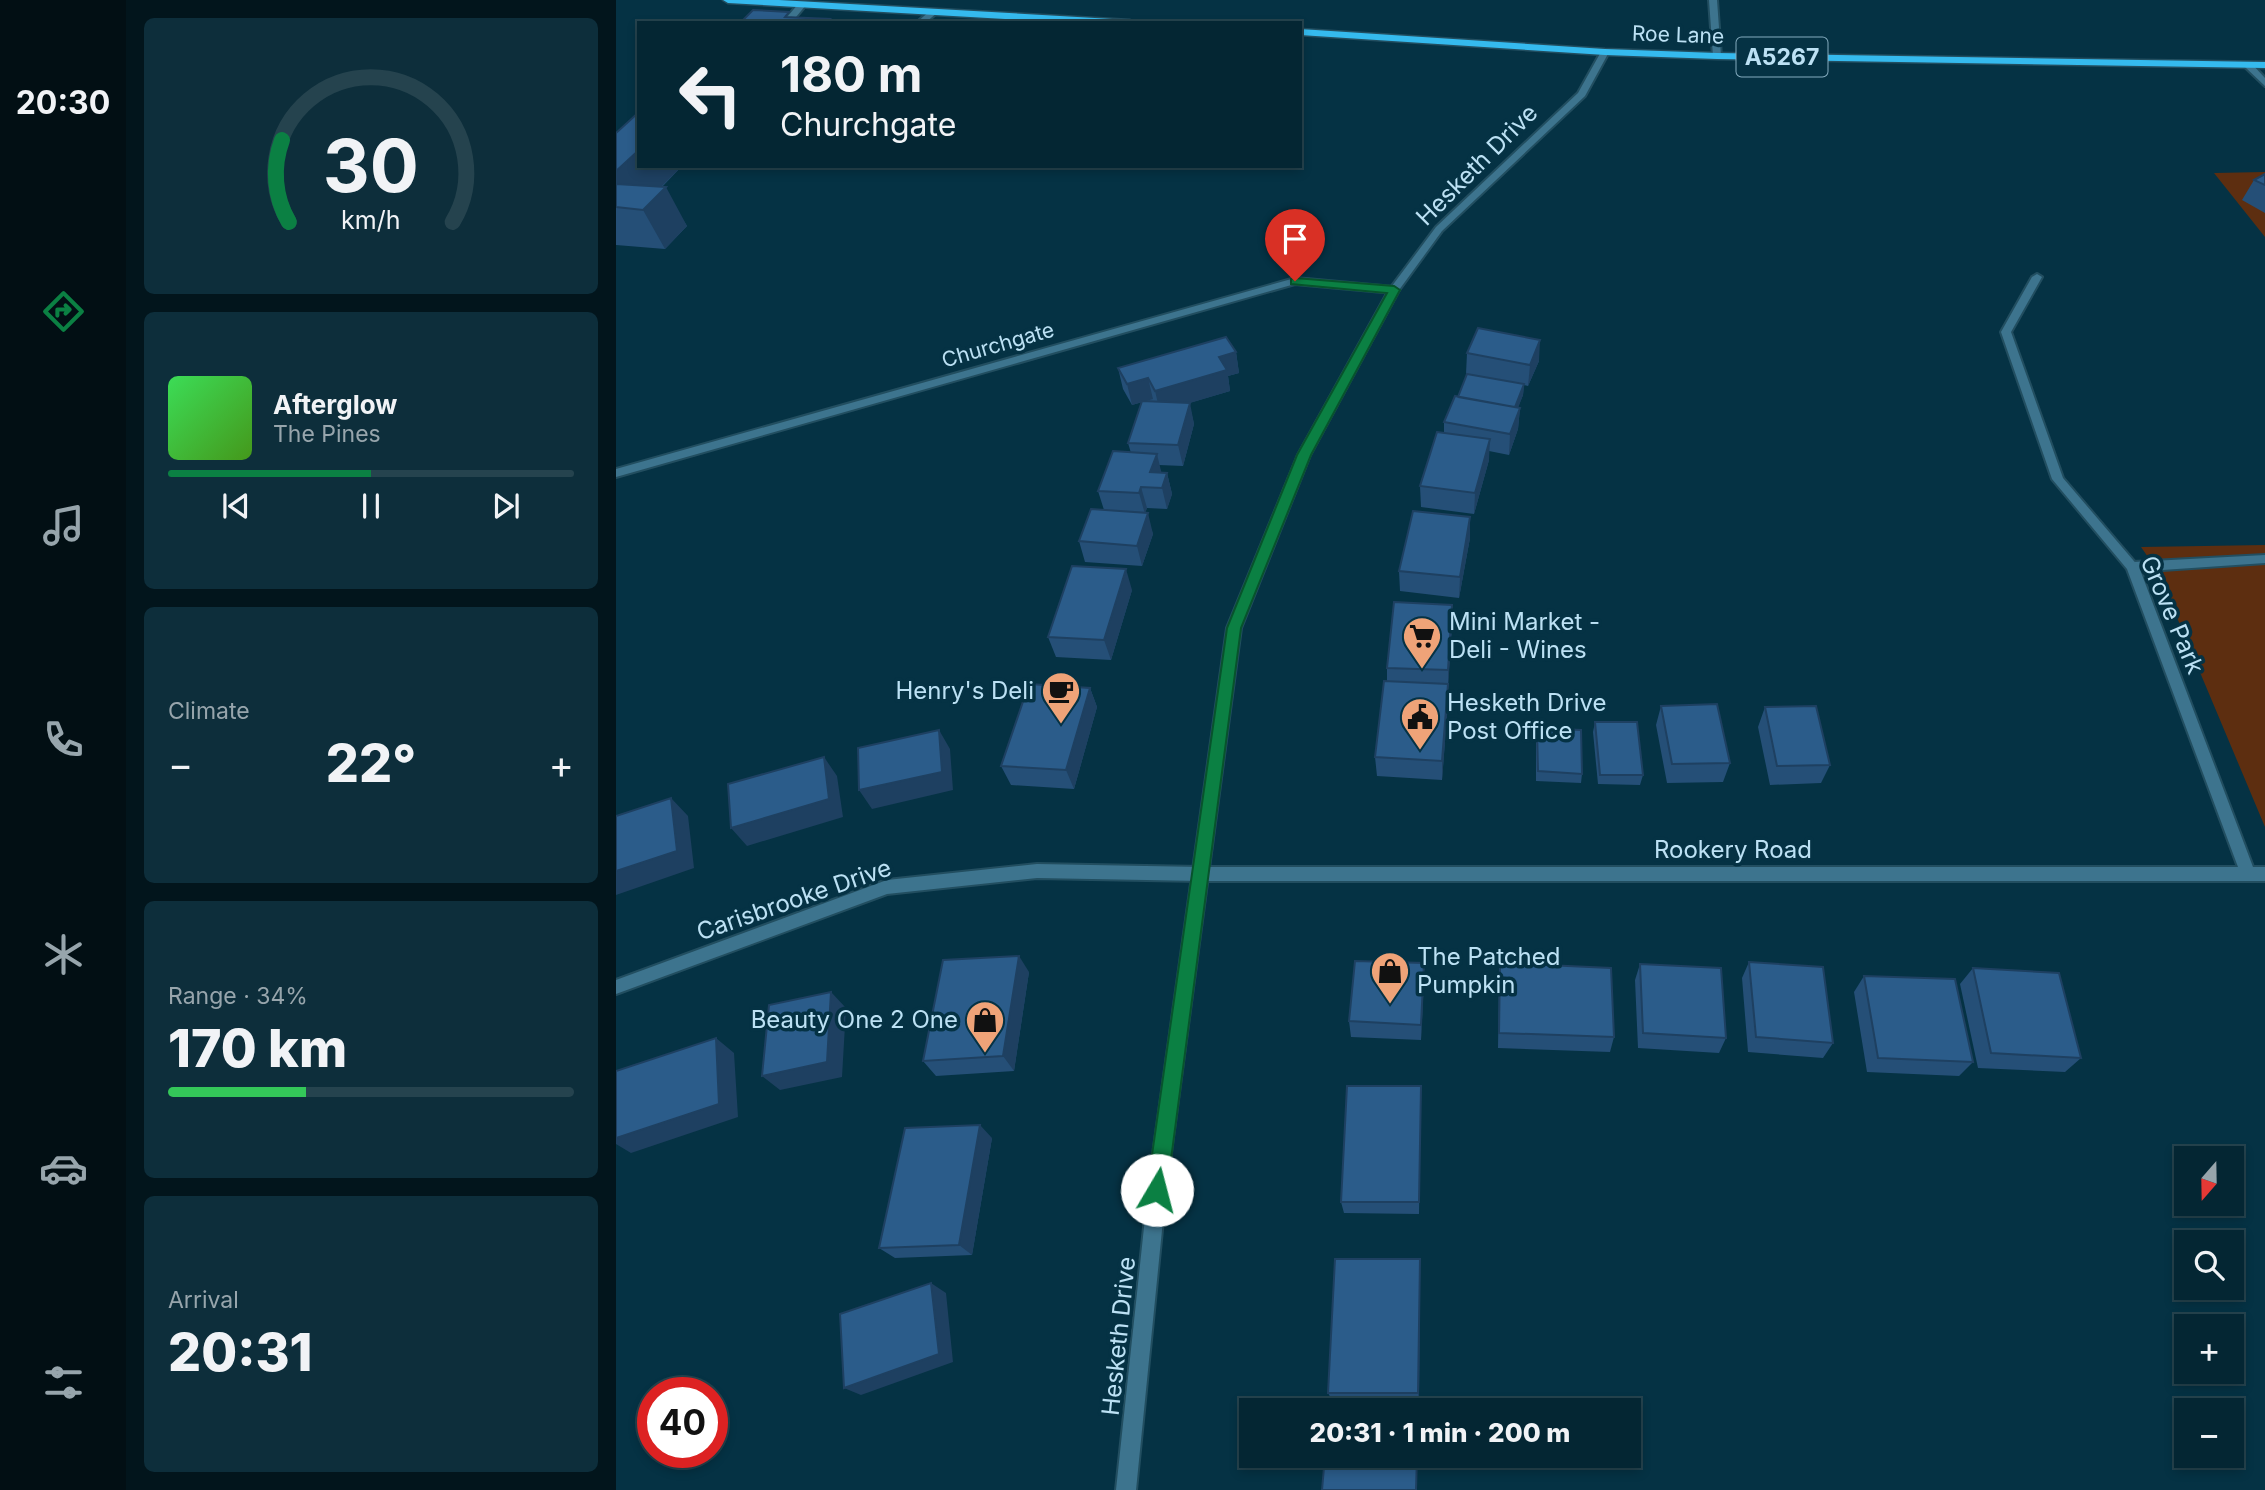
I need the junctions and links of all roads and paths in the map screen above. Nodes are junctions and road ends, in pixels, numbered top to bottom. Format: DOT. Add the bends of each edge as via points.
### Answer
graph roads {
  1 [pos="728,0"];
  2 [pos="1713,0"];
  3 [pos="803,5"];
  4 [pos="934,12"];
  5 [pos="788,21"];
  6 [pos="923,21"];
  7 [pos="1094,21"];
  8 [pos="1302,32"];
  9 [pos="1605,52"];
  10 [pos="1717,56"];
  11 [pos="2248,65"];
  12 [pos="2265,65"];
  13 [pos="2265,83"];
  14 [pos="2037,276"];
  15 [pos="1394,290"];
  16 [pos="616,473"];
  17 [pos="2265,559"];
  18 [pos="2133,567"];
  19 [pos="2248,873"];
  20 [pos="1200,874"];
  21 [pos="2265,874"];
  22 [pos="616,987"];
  23 [pos="1126,1490"];
  1 -- 3 [label="main road"];
  2 -- 10 [label="street"];
  3 -- 4 [label="main road"];
  3 -- 5 [label="street"];
  4 -- 6 [label="street"];
  4 -- 7 [label="main road"];
  8 -- 9 [label="main road, Roe Lane / A5267"];
  9 -- 10 [label="main road, Roe Lane / A5267"];
  9 -- 15 [label="street, Hesketh Drive" via="1582,94 1439,229"];
  10 -- 11 [label="main road, Roe Lane / A5267"];
  11 -- 12 [label="main road, Roe Lane / A5267"];
  11 -- 13 [label="street"];
  14 -- 18 [label="street, Grove Park" via="2006,332 2058,479"];
  15 -- 16 [label="street, Churchgate" via="1295,281"];
  15 -- 20 [label="street, Hesketh Drive" via="1304,455 1234,628"];
  17 -- 18 [label="street"];
  18 -- 19 [label="street, Grove Park"];
  19 -- 20 [label="street, Rookery Road"];
  19 -- 21 [label="street, Rookery Road"];
  20 -- 22 [label="street, Carisbrooke Drive" via="1037,871 887,887"];
  20 -- 23 [label="street, Hesketh Drive" via="1157,1190"];
}
